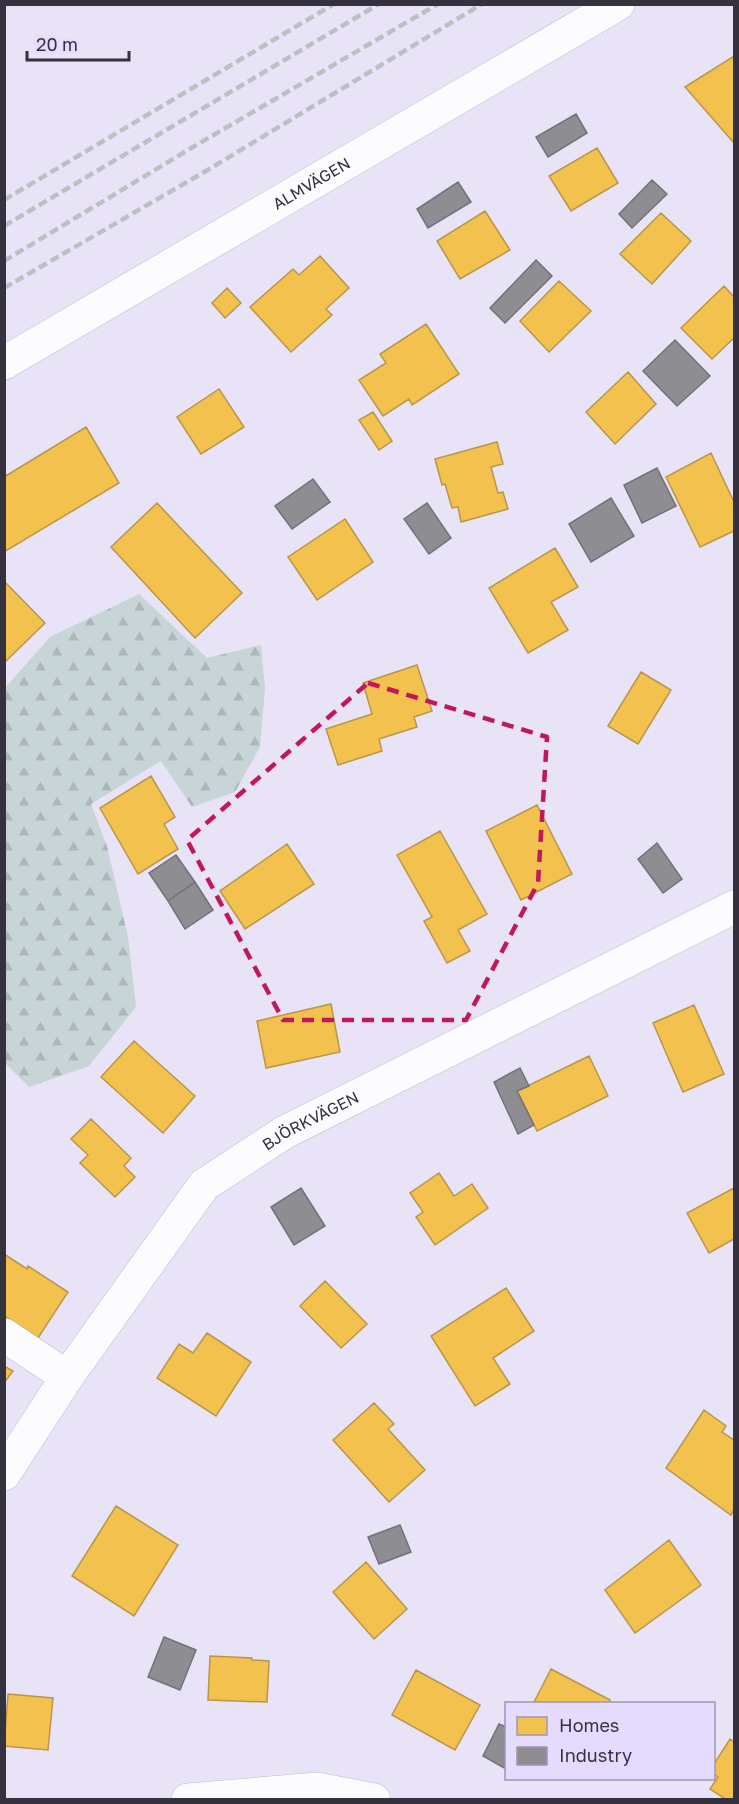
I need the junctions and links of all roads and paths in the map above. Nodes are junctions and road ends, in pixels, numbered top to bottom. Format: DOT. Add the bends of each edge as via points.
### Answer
graph roads {
  1 [pos="618,4"];
  2 [pos="4,363"];
  3 [pos="735,907"];
  4 [pos="4,1335"];
  5 [pos="67,1377"];
  6 [pos="4,1474"];
  7 [pos="188,1800"];
  8 [pos="374,1800"];
  1 -- 2 [label="street, ALMVÄGEN"];
  3 -- 5 [label="street, BJÖRKVÄGEN" via="285,1132 204,1185"];
  4 -- 5 [label="street"];
  5 -- 6 [label="street, BJÖRKVÄGEN"];
  7 -- 8 [label="street" via="317,1789"];
}
